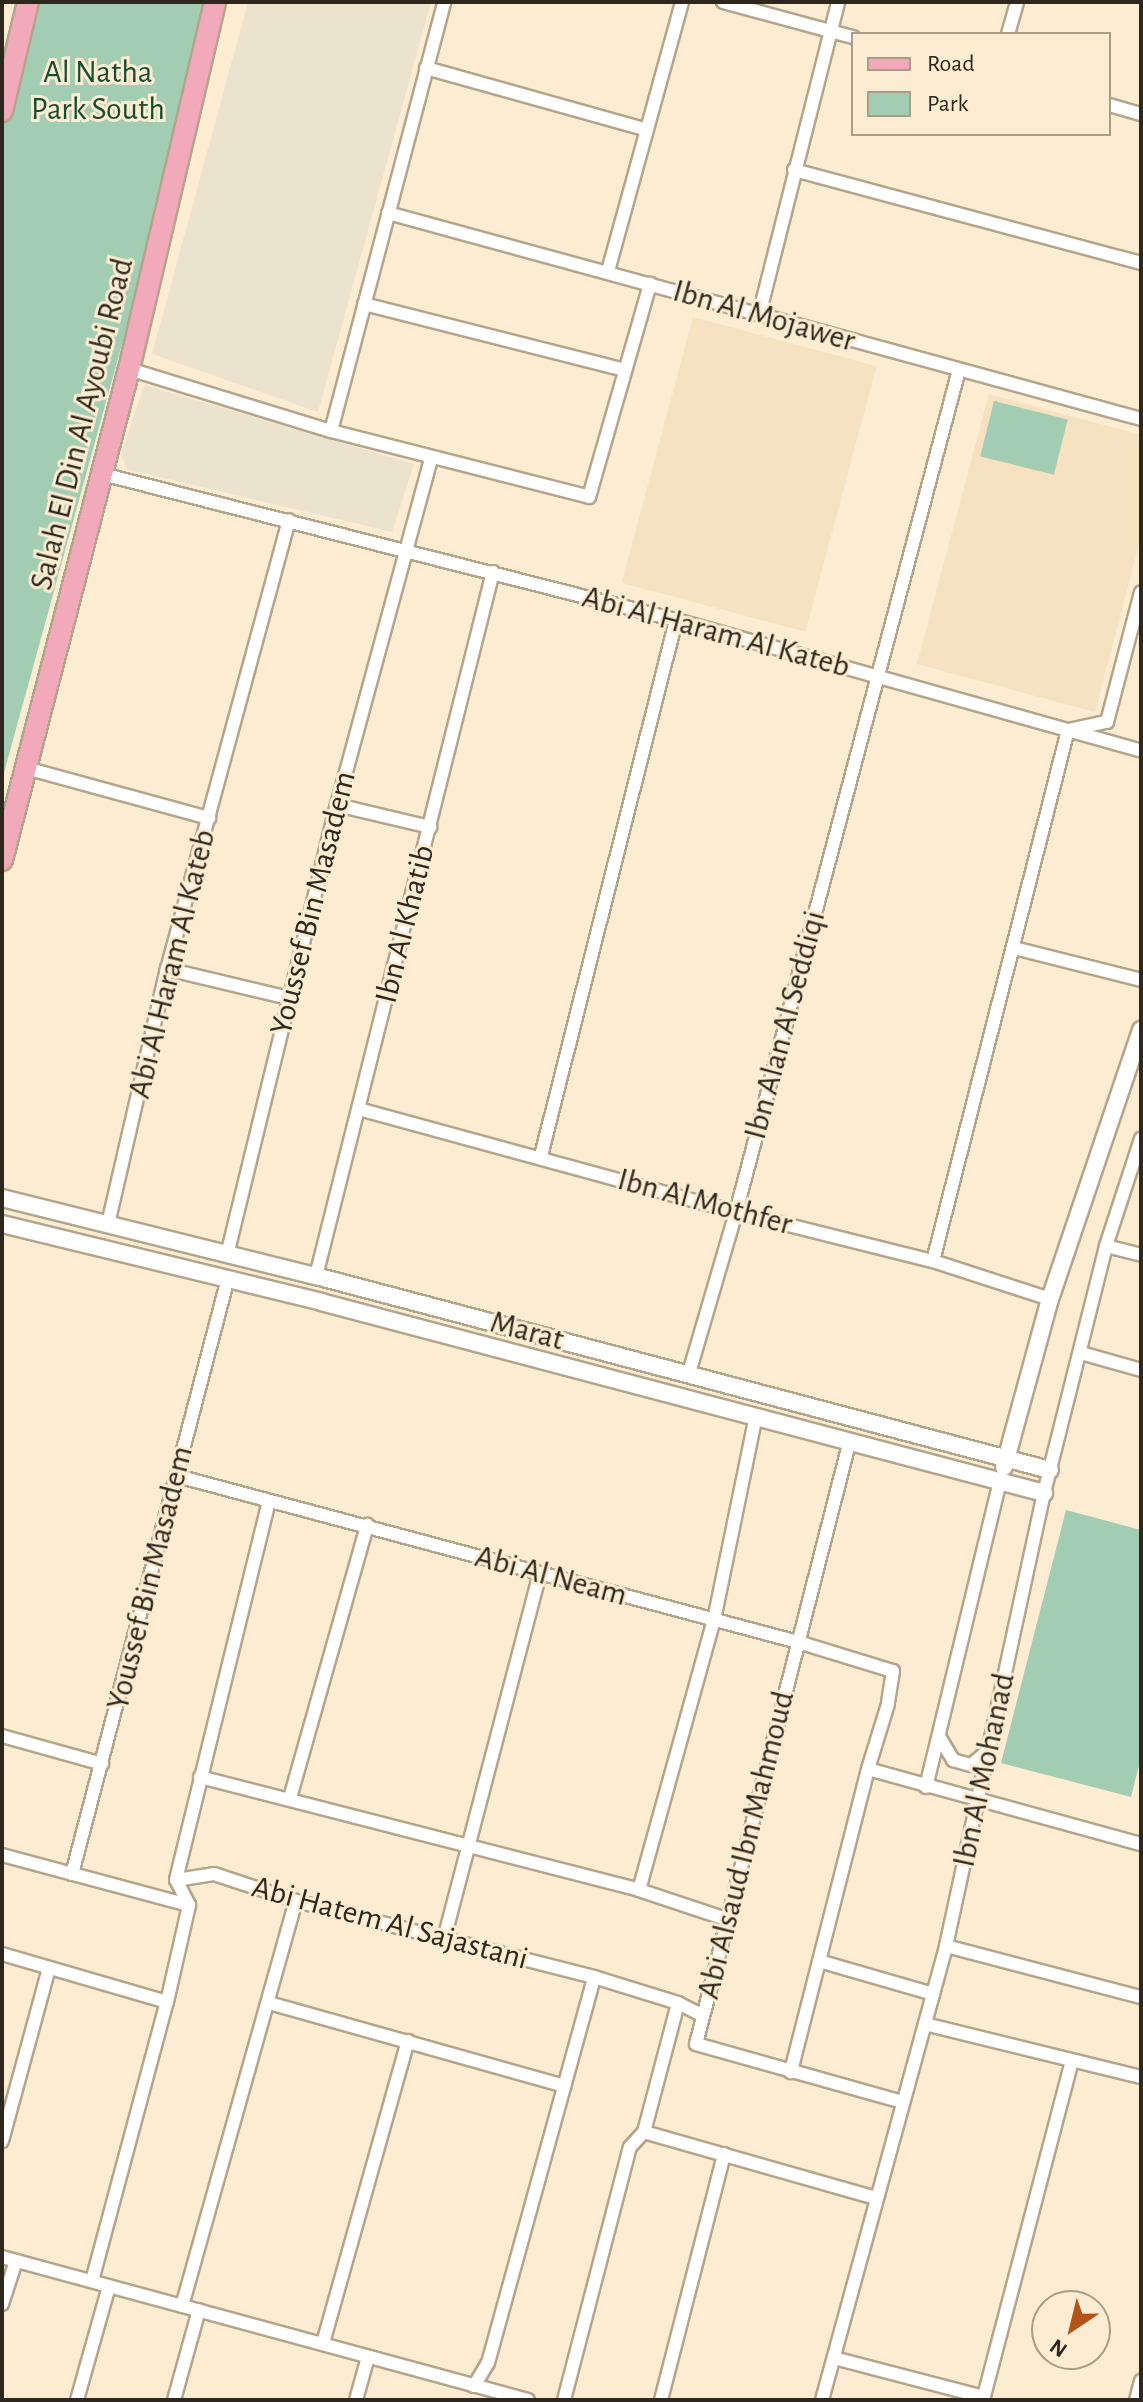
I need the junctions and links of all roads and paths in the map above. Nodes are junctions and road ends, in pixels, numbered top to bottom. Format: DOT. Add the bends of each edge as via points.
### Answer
graph roads {
  1 [pos="28,2"];
  2 [pos="215,2"];
  3 [pos="444,2"];
  4 [pos="682,2"];
  5 [pos="723,2"];
  6 [pos="838,2"];
  7 [pos="1017,2"];
  8 [pos="831,31"];
  9 [pos="1009,32"];
  10 [pos="851,36"];
  11 [pos="426,68"];
  12 [pos="1111,106"];
  13 [pos="2,111"];
  14 [pos="1141,114"];
  15 [pos="645,129"];
  16 [pos="794,170"];
  17 [pos="388,213"];
  18 [pos="1141,263"];
  19 [pos="608,271"];
  20 [pos="650,284"];
  21 [pos="364,304"];
  22 [pos="759,315"];
  23 [pos="129,369"];
  24 [pos="624,370"];
  25 [pos="959,370"];
  26 [pos="1141,419"];
  27 [pos="331,431"];
  28 [pos="431,458"];
  29 [pos="102,474"];
  30 [pos="289,520"];
  31 [pos="404,552"];
  32 [pos="493,572"];
  33 [pos="1141,592"];
  34 [pos="676,620"];
  35 [pos="878,676"];
  36 [pos="1068,730"];
  37 [pos="1141,751"];
  38 [pos="26,768"];
  39 [pos="337,805"];
  40 [pos="209,818"];
  41 [pos="430,827"];
  42 [pos="2,860"];
  43 [pos="1014,948"];
  44 [pos="167,969"];
  45 [pos="1141,980"];
  46 [pos="289,998"];
  47 [pos="1141,1030"];
  48 [pos="359,1109"];
  49 [pos="1141,1139"];
  50 [pos="541,1156"];
  51 [pos="2,1198"];
  52 [pos="736,1212"];
  53 [pos="2,1224"];
  54 [pos="108,1224"];
  55 [pos="1106,1246"];
  56 [pos="227,1255"];
  57 [pos="1141,1255"];
  58 [pos="933,1261"];
  59 [pos="316,1276"];
  60 [pos="227,1282"];
  61 [pos="1050,1299"];
  62 [pos="1081,1353"];
  63 [pos="1141,1370"];
  64 [pos="689,1373"];
  65 [pos="756,1415"];
  66 [pos="850,1440"];
  67 [pos="952,1444"];
  68 [pos="1007,1459"];
  69 [pos="948,1468"];
  70 [pos="1050,1470"];
  71 [pos="177,1476"];
  72 [pos="1000,1481"];
  73 [pos="1044,1493"];
  74 [pos="269,1501"];
  75 [pos="367,1525"];
  76 [pos="540,1574"];
  77 [pos="714,1620"];
  78 [pos="798,1642"];
  79 [pos="2,1736"];
  80 [pos="940,1738"];
  81 [pos="989,1750"];
  82 [pos="102,1764"];
  83 [pos="868,1769"];
  84 [pos="200,1777"];
  85 [pos="926,1787"];
  86 [pos="290,1798"];
  87 [pos="976,1799"];
  88 [pos="1141,1844"];
  89 [pos="467,1846"];
  90 [pos="2,1855"];
  91 [pos="72,1874"];
  92 [pos="176,1880"];
  93 [pos="639,1890"];
  94 [pos="296,1901"];
  95 [pos="189,1905"];
  96 [pos="729,1920"];
  97 [pos="444,1939"];
  98 [pos="946,1946"];
  99 [pos="2,1954"];
  100 [pos="819,1961"];
  101 [pos="49,1968"];
  102 [pos="594,1977"];
  103 [pos="933,1994"];
  104 [pos="1141,1997"];
  105 [pos="167,2002"];
  106 [pos="269,2003"];
  107 [pos="678,2003"];
  108 [pos="702,2015"];
  109 [pos="925,2024"];
  110 [pos="408,2041"];
  111 [pos="1072,2060"];
  112 [pos="791,2072"];
  113 [pos="1141,2077"];
  114 [pos="565,2086"];
  115 [pos="902,2102"];
  116 [pos="644,2132"];
  117 [pos="2,2141"];
  118 [pos="724,2154"];
  119 [pos="875,2198"];
  120 [pos="2,2257"];
  121 [pos="16,2261"];
  122 [pos="92,2281"];
  123 [pos="109,2286"];
  124 [pos="2,2304"];
  125 [pos="182,2306"];
  126 [pos="199,2310"];
  127 [pos="323,2343"];
  128 [pos="368,2357"];
  129 [pos="834,2358"];
  130 [pos="1141,2381"];
  131 [pos="474,2386"];
  132 [pos="984,2399"];
  133 [pos="77,2400"];
  134 [pos="174,2400"];
  135 [pos="356,2400"];
  136 [pos="528,2400"];
  137 [pos="564,2400"];
  138 [pos="661,2400"];
  139 [pos="822,2400"];
  140 [pos="1136,2400"];
  1 -- 13 [label="main road"];
  2 -- 23 [label="main road, Salah El Din Al Ayoubi Road"];
  3 -- 11 [label="street"];
  4 -- 15 [label="street"];
  5 -- 8 [label="street"];
  6 -- 8 [label="street"];
  7 -- 9 [label="street"];
  8 -- 10 [label="street"];
  8 -- 16 [label="street"];
  11 -- 15 [label="street"];
  11 -- 17 [label="street"];
  12 -- 14 [label="street"];
  15 -- 19 [label="street"];
  16 -- 18 [label="street"];
  16 -- 22 [label="street"];
  17 -- 19 [label="street, Ibn Al Mojawer"];
  17 -- 21 [label="street"];
  19 -- 20 [label="street, Ibn Al Mojawer"];
  20 -- 22 [label="street, Ibn Al Mojawer"];
  20 -- 24 [label="street"];
  21 -- 24 [label="street"];
  21 -- 27 [label="street"];
  22 -- 25 [label="street, Ibn Al Mojawer"];
  23 -- 27 [label="street"];
  23 -- 29 [label="main road, Salah El Din Al Ayoubi Road"];
  24 -- 28 [label="street" via="589,497"];
  25 -- 26 [label="street, Ibn Al Mojawer"];
  25 -- 35 [label="street, Ibn Alan Al Seddiqi"];
  27 -- 28 [label="street"];
  28 -- 31 [label="street, Youssef Bin Masadem"];
  29 -- 30 [label="street, Abi Al Haram Al Kateb"];
  29 -- 38 [label="main road, Salah El Din Al Ayoubi Road"];
  30 -- 31 [label="street, Abi Al Haram Al Kateb"];
  30 -- 40 [label="street, Abi Al Haram Al Kateb"];
  31 -- 32 [label="street, Abi Al Haram Al Kateb"];
  31 -- 39 [label="street, Youssef Bin Masadem"];
  32 -- 34 [label="street, Abi Al Haram Al Kateb"];
  32 -- 41 [label="street, Ibn Al Khatib"];
  33 -- 36 [label="street" via="1107,722"];
  34 -- 35 [label="street, Abi Al Haram Al Kateb"];
  34 -- 50 [label="street"];
  35 -- 36 [label="street, Abi Al Haram Al Kateb"];
  35 -- 52 [label="street, Ibn Alan Al Seddiqi"];
  36 -- 37 [label="street, Abi Al Haram Al Kateb"];
  36 -- 43 [label="street"];
  38 -- 40 [label="street"];
  38 -- 42 [label="main road, Salah El Din Al Ayoubi Road"];
  39 -- 41 [label="street"];
  39 -- 46 [label="street, Youssef Bin Masadem"];
  40 -- 44 [label="street, Abi Al Haram Al Kateb"];
  41 -- 48 [label="street, Ibn Al Khatib"];
  43 -- 45 [label="street"];
  43 -- 58 [label="street"];
  44 -- 46 [label="street"];
  44 -- 54 [label="street, Abi Al Haram Al Kateb"];
  46 -- 56 [label="street, Youssef Bin Masadem"];
  47 -- 61 [label="street, Ibn Al Mohanad"];
  48 -- 50 [label="street, Ibn Al Mothfer"];
  48 -- 59 [label="street, Ibn Al Khatib"];
  49 -- 55 [label="street, Ibn Al Mohanad"];
  50 -- 52 [label="street, Ibn Al Mothfer"];
  51 -- 54 [label="street, Marat"];
  52 -- 58 [label="street, Ibn Al Mothfer"];
  52 -- 64 [label="street, Ibn Alan Al Seddiqi"];
  53 -- 60 [label="street, Marat"];
  54 -- 56 [label="street, Marat"];
  55 -- 57 [label="street"];
  55 -- 62 [label="street, Ibn Al Mohanad"];
  56 -- 59 [label="street, Marat"];
  58 -- 61 [label="street, Ibn Al Mothfer"];
  59 -- 64 [label="street, Marat"];
  60 -- 65 [label="street, Marat"];
  60 -- 71 [label="street, Youssef Bin Masadem"];
  61 -- 68 [label="street, Ibn Al Mohanad"];
  62 -- 63 [label="street"];
  62 -- 70 [label="street, Ibn Al Mohanad"];
  64 -- 67 [label="street, Marat"];
  65 -- 66 [label="street, Marat"];
  65 -- 77 [label="street"];
  66 -- 69 [label="street, Marat"];
  66 -- 78 [label="street, Abi Alsaud Ibn Mahmoud"];
  67 -- 68 [label="street, Marat"];
  67 -- 69 [label="street" via="964,1457 960,1465"];
  68 -- 70 [label="street, Marat"];
  68 -- 72 [label="street, Ibn Al Mohanad"];
  69 -- 72 [label="street, Marat"];
  70 -- 73 [label="street, Ibn Al Mohanad"];
  71 -- 74 [label="street, Abi Al Neam"];
  71 -- 82 [label="street, Youssef Bin Masadem"];
  72 -- 73 [label="street, Marat"];
  72 -- 80 [label="street, Ibn Al Mohanad"];
  73 -- 81 [label="street, Ibn Al Mohanad"];
  74 -- 75 [label="street, Abi Al Neam"];
  74 -- 84 [label="street"];
  75 -- 76 [label="street, Abi Al Neam"];
  75 -- 86 [label="street"];
  76 -- 77 [label="street, Abi Al Neam"];
  76 -- 89 [label="street"];
  77 -- 78 [label="street, Abi Al Neam"];
  77 -- 93 [label="street"];
  78 -- 83 [label="street, Abi Al Neam" via="893,1671"];
  78 -- 96 [label="street, Abi Alsaud Ibn Mahmoud"];
  79 -- 82 [label="street"];
  80 -- 81 [label="street" via="953,1760 971,1765"];
  80 -- 85 [label="street, Ibn Al Mohanad"];
  81 -- 87 [label="street, Ibn Al Mohanad"];
  82 -- 91 [label="street, Youssef Bin Masadem"];
  83 -- 85 [label="street"];
  83 -- 100 [label="street"];
  84 -- 86 [label="street"];
  84 -- 92 [label="street"];
  85 -- 87 [label="street"];
  86 -- 89 [label="street"];
  87 -- 88 [label="street"];
  87 -- 98 [label="street, Ibn Al Mohanad"];
  89 -- 93 [label="street"];
  89 -- 97 [label="street"];
  90 -- 91 [label="street"];
  91 -- 95 [label="street"];
  92 -- 94 [label="street, Abi Hatem Al Sajastani" via="214,1874"];
  92 -- 95 [label="street"];
  93 -- 96 [label="street"];
  94 -- 97 [label="street, Abi Hatem Al Sajastani"];
  94 -- 106 [label="street"];
  95 -- 105 [label="street"];
  96 -- 108 [label="street, Abi Alsaud Ibn Mahmoud"];
  97 -- 102 [label="street, Abi Hatem Al Sajastani"];
  98 -- 103 [label="street, Ibn Al Mohanad"];
  98 -- 104 [label="street"];
  99 -- 101 [label="street"];
  100 -- 103 [label="street"];
  100 -- 112 [label="street"];
  101 -- 105 [label="street"];
  101 -- 117 [label="street"];
  102 -- 107 [label="street, Abi Hatem Al Sajastani"];
  102 -- 114 [label="street"];
  103 -- 109 [label="street, Ibn Al Mohanad"];
  105 -- 122 [label="street"];
  106 -- 110 [label="street"];
  106 -- 125 [label="street"];
  107 -- 108 [label="street, Abi Hatem Al Sajastani"];
  107 -- 116 [label="street"];
  108 -- 112 [label="street, Abi Alsaud Ibn Mahmoud" via="696,2044"];
  109 -- 111 [label="street"];
  109 -- 115 [label="street, Ibn Al Mohanad"];
  110 -- 114 [label="street"];
  110 -- 127 [label="street"];
  111 -- 113 [label="street"];
  111 -- 132 [label="street"];
  112 -- 115 [label="street, Abi Alsaud Ibn Mahmoud"];
  114 -- 131 [label="street" via="488,2363"];
  115 -- 119 [label="street, Ibn Al Mohanad"];
  116 -- 118 [label="street"];
  116 -- 137 [label="street" via="630,2147"];
  118 -- 119 [label="street"];
  118 -- 138 [label="street"];
  119 -- 129 [label="street, Ibn Al Mohanad"];
  120 -- 121 [label="street"];
  121 -- 122 [label="street"];
  121 -- 124 [label="street"];
  122 -- 123 [label="street"];
  123 -- 125 [label="street"];
  123 -- 133 [label="street"];
  125 -- 126 [label="street"];
  126 -- 127 [label="street"];
  126 -- 134 [label="street"];
  127 -- 128 [label="street"];
  128 -- 131 [label="street"];
  128 -- 135 [label="street"];
  129 -- 132 [label="street"];
  129 -- 139 [label="street, Ibn Al Mohanad"];
  130 -- 140 [label="street"];
  131 -- 136 [label="street"];
}
